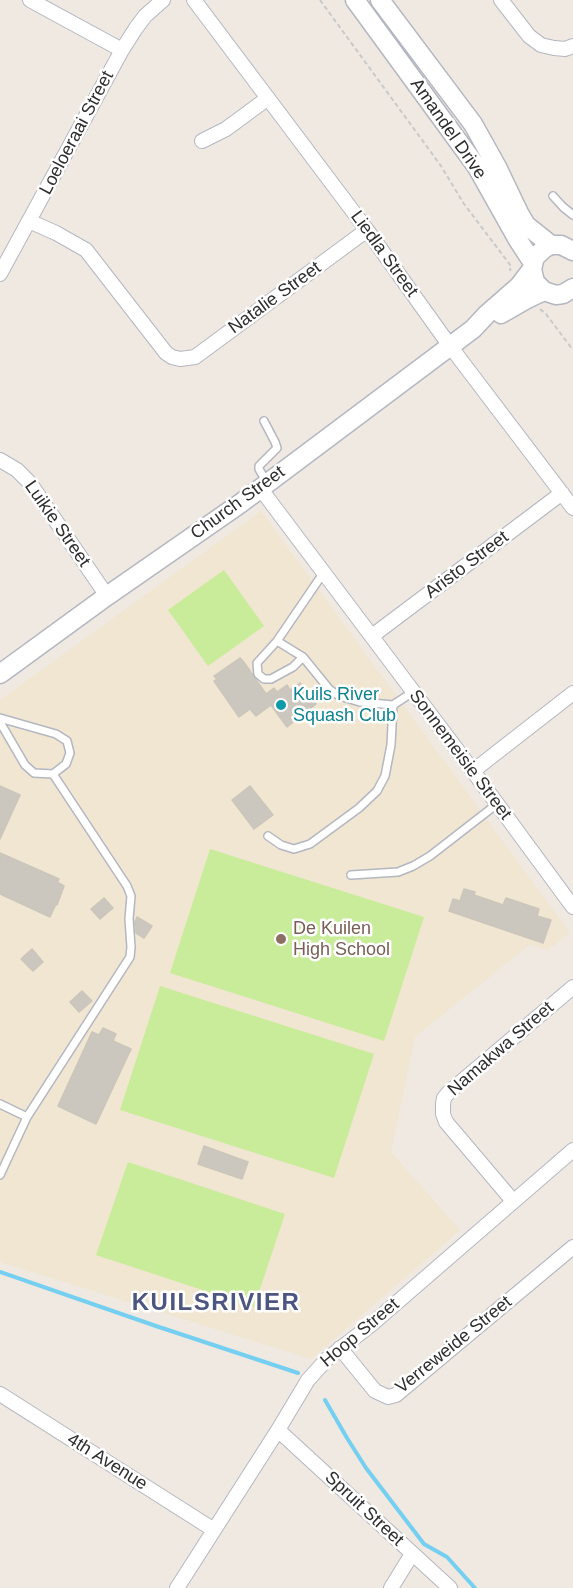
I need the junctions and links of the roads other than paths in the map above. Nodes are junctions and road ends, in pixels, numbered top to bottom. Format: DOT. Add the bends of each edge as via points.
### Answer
graph roads {
  1 [pos="30,0"];
  2 [pos="163,0"];
  3 [pos="194,0"];
  4 [pos="355,0"];
  5 [pos="380,0"];
  6 [pos="501,0"];
  7 [pos="573,46"];
  8 [pos="122,50"];
  9 [pos="268,98"];
  10 [pos="202,141"];
  11 [pos="553,196"];
  12 [pos="573,214"];
  13 [pos="30,221"];
  14 [pos="367,230"];
  15 [pos="565,246"];
  16 [pos="532,266"];
  17 [pos="0,274"];
  18 [pos="544,291"];
  19 [pos="572,291"];
  20 [pos="473,329"];
  21 [pos="450,346"];
  22 [pos="264,420"];
  23 [pos="0,460"];
  24 [pos="263,486"];
  25 [pos="562,493"];
  26 [pos="573,508"];
  27 [pos="324,572"];
  28 [pos="107,596"];
  29 [pos="372,636"];
  30 [pos="277,641"];
  31 [pos="303,657"];
  32 [pos="0,674"];
  33 [pos="413,692"];
  34 [pos="573,693"];
  35 [pos="393,705"];
  36 [pos="0,720"];
  37 [pos="473,771"];
  38 [pos="53,774"];
  39 [pos="497,804"];
  40 [pos="268,836"];
  41 [pos="351,876"];
  42 [pos="572,902"];
  43 [pos="573,987"];
  44 [pos="0,1104"];
  45 [pos="27,1117"];
  46 [pos="573,1150"];
  47 [pos="0,1175"];
  48 [pos="513,1201"];
  49 [pos="573,1247"];
  50 [pos="340,1348"];
  51 [pos="0,1394"];
  52 [pos="278,1430"];
  53 [pos="214,1530"];
  54 [pos="412,1554"];
  55 [pos="177,1588"];
  56 [pos="391,1588"];
  57 [pos="450,1588"];
  1 -- 8 [label="street"];
  2 -- 8 [label="street, Loeloeraai Street" via="145,16"];
  3 -- 9 [label="street, Liedla Street"];
  4 -- 16 [label="street, Amandel Drive" via="477,167"];
  5 -- 15 [label="street, Amandel Drive" via="473,124 526,225"];
  6 -- 7 [label="street" via="529,36 542,45 565,49"];
  8 -- 13 [label="street, Loeloeraai Street"];
  9 -- 10 [label="street" via="226,129"];
  9 -- 14 [label="street, Liedla Street"];
  11 -- 12 [label="lane"];
  13 -- 14 [label="street, Natalie Street" via="86,250 166,353 180,359 195,357"];
  13 -- 17 [label="street, Loeloeraai Street"];
  14 -- 21 [label="street, Liedla Street"];
  15 -- 16 [label="street, Church Street" via="539,252"];
  16 -- 18 [label="street, Amandel Drive" via="535,282"];
  16 -- 20 [label="street, Church Street" via="519,286"];
  18 -- 19 [label="street" via="556,295"];
  18 -- 20 [label="street, Church Street"];
  20 -- 21 [label="street, Church Street"];
  21 -- 24 [label="street, Church Street"];
  21 -- 25 [label="street, Liedla Street"];
  22 -- 24 [label="lane" via="277,448 259,466"];
  23 -- 28 [label="street, Luikie Street" via="30,483"];
  24 -- 27 [label="street, Sonnemeisie Street"];
  24 -- 28 [label="street, Church Street"];
  25 -- 26 [label="street, Liedla Street"];
  25 -- 29 [label="street, Aristo Street"];
  27 -- 29 [label="street, Sonnemeisie Street"];
  27 -- 30 [label="lane"];
  28 -- 32 [label="street, Church Street"];
  29 -- 33 [label="street, Sonnemeisie Street"];
  30 -- 31 [label="lane"];
  30 -- 31 [label="lane" via="257,663 261,678 277,677"];
  31 -- 35 [label="lane" via="339,696"];
  33 -- 35 [label="lane"];
  33 -- 37 [label="street, Sonnemeisie Street"];
  34 -- 37 [label="street"];
  35 -- 40 [label="lane" via="387,766 377,791 310,844 294,849"];
  36 -- 38 [label="lane" via="25,765 34,773"];
  36 -- 38 [label="lane" via="56,734 67,741 70,753 66,764"];
  37 -- 39 [label="street, Sonnemeisie Street"];
  38 -- 45 [label="lane" via="127,886 132,947 130,957"];
  39 -- 41 [label="lane" via="413,867"];
  39 -- 42 [label="street, Sonnemeisie Street"];
  43 -- 48 [label="street, Namakwa Street" via="449,1092 442,1104 446,1122"];
  44 -- 45 [label="lane"];
  45 -- 47 [label="lane"];
  46 -- 48 [label="street, Hoop Street"];
  48 -- 50 [label="street, Hoop Street"];
  49 -- 50 [label="street, Verreweide Street" via="396,1395 388,1397 375,1391"];
  50 -- 52 [label="street, Hoop Street" via="308,1380"];
  51 -- 53 [label="street, 4th Avenue"];
  52 -- 53 [label="street, Hoop Street"];
  52 -- 54 [label="street, Spruit Street"];
  53 -- 55 [label="street, Hoop Street"];
  54 -- 56 [label="street"];
  54 -- 57 [label="street, Spruit Street"];
}
